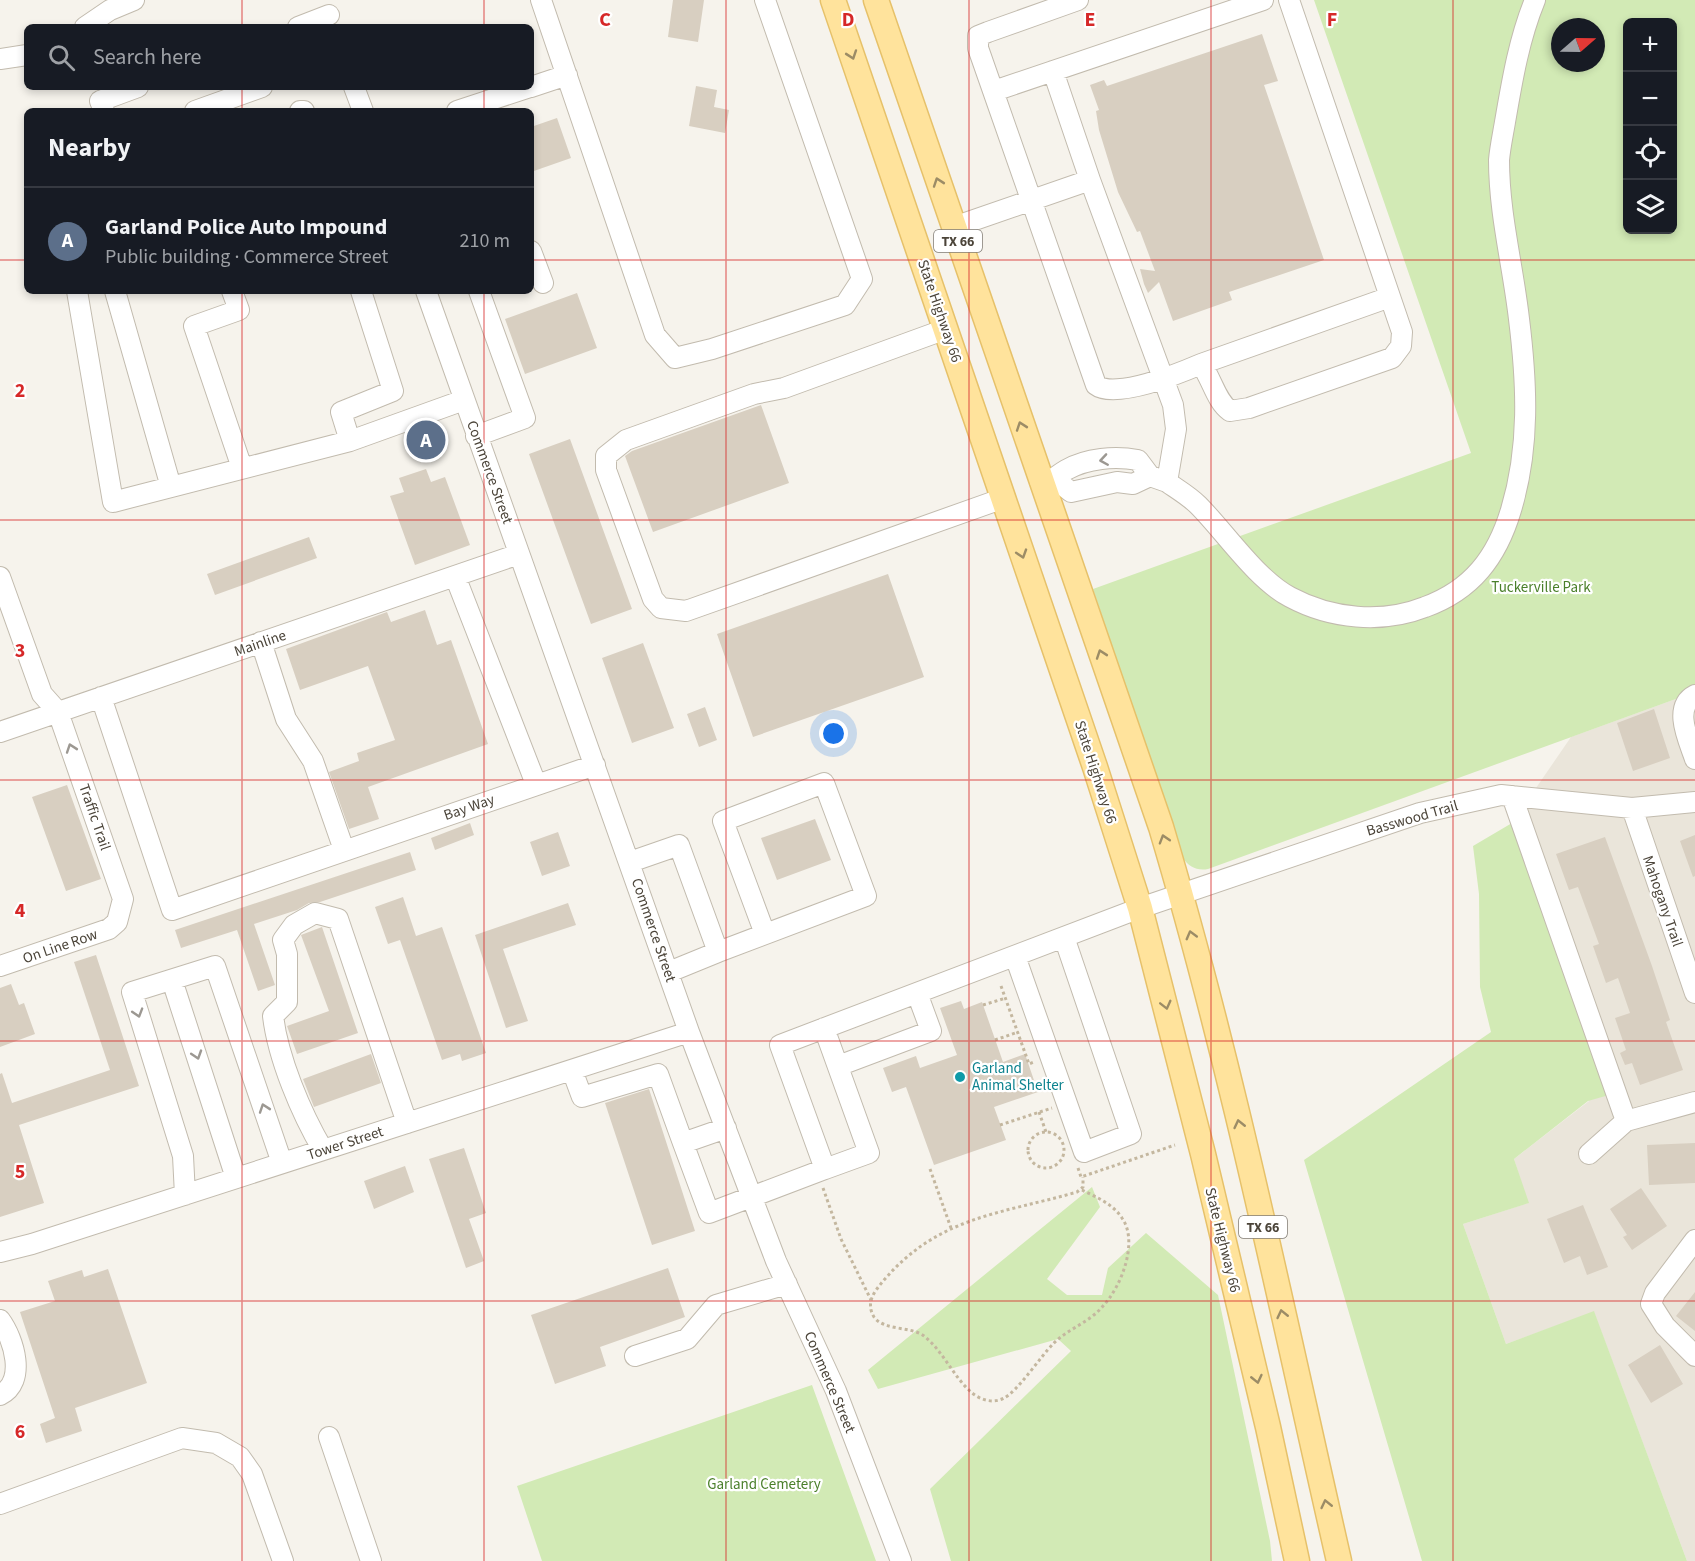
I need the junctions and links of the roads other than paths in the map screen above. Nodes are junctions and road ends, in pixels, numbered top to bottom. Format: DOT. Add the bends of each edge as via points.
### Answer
graph roads {
  1 [pos="134,0"];
  2 [pos="541,0"];
  3 [pos="765,0"];
  4 [pos="833,0"];
  5 [pos="876,0"];
  6 [pos="1078,0"];
  7 [pos="1263,0"];
  8 [pos="1289,0"];
  9 [pos="1534,0"];
  10 [pos="329,14"];
  11 [pos="89,24"];
  12 [pos="305,24"];
  13 [pos="24,55"];
  14 [pos="0,59"];
  15 [pos="1053,71"];
  16 [pos="567,75"];
  17 [pos="534,86"];
  18 [pos="130,90"];
  19 [pos="254,90"];
  20 [pos="355,90"];
  21 [pos="521,90"];
  22 [pos="994,91"];
  23 [pos="103,108"];
  24 [pos="203,108"];
  25 [pos="362,108"];
  26 [pos="467,108"];
  27 [pos="1090,180"];
  28 [pos="1032,200"];
  29 [pos="954,227"];
  30 [pos="534,259"];
  31 [pos="543,283"];
  32 [pos="78,294"];
  33 [pos="116,294"];
  34 [pos="233,294"];
  35 [pos="362,294"];
  36 [pos="427,294"];
  37 [pos="479,294"];
  38 [pos="1390,297"];
  39 [pos="946,329"];
  40 [pos="1201,364"];
  41 [pos="1163,379"];
  42 [pos="464,400"];
  43 [pos="476,436"];
  44 [pos="350,441"];
  45 [pos="242,468"];
  46 [pos="1158,479"];
  47 [pos="1048,480"];
  48 [pos="171,487"];
  49 [pos="1004,498"];
  50 [pos="519,554"];
  51 [pos="455,576"];
  52 [pos="0,577"];
  53 [pos="261,642"];
  54 [pos="1695,695"];
  55 [pos="101,697"];
  56 [pos="58,712"];
  57 [pos="0,732"];
  58 [pos="1695,759"];
  59 [pos="595,765"];
  60 [pos="536,784"];
  61 [pos="1512,796"];
  62 [pos="1695,802"];
  63 [pos="1632,808"];
  64 [pos="344,850"];
  65 [pos="630,862"];
  66 [pos="1181,895"];
  67 [pos="1140,908"];
  68 [pos="117,922"];
  69 [pos="765,934"];
  70 [pos="1064,937"];
  71 [pos="717,952"];
  72 [pos="1015,956"];
  73 [pos="0,966"];
  74 [pos="669,972"];
  75 [pos="172,980"];
  76 [pos="917,993"];
  77 [pos="1695,993"];
  78 [pos="824,1028"];
  79 [pos="689,1032"];
  80 [pos="838,1066"];
  81 [pos="572,1070"];
  82 [pos="1695,1102"];
  83 [pos="1626,1121"];
  84 [pos="407,1123"];
  85 [pos="726,1128"];
  86 [pos="683,1143"];
  87 [pos="323,1150"];
  88 [pos="1589,1154"];
  89 [pos="282,1163"];
  90 [pos="236,1178"];
  91 [pos="823,1178"];
  92 [pos="185,1195"];
  93 [pos="752,1197"];
  94 [pos="1695,1240"];
  95 [pos="0,1252"];
  96 [pos="787,1284"];
  97 [pos="0,1320"];
  98 [pos="635,1356"];
  99 [pos="1695,1356"];
  100 [pos="0,1395"];
  101 [pos="329,1437"];
  102 [pos="0,1504"];
  103 [pos="283,1561"];
  104 [pos="371,1561"];
  105 [pos="901,1561"];
  106 [pos="1297,1561"];
  107 [pos="1339,1561"];
  1 -- 11 [label="street"];
  2 -- 16 [label="street"];
  3 -- 16 [label="street" via="862,279 845,305 675,358 655,335"];
  4 -- 39 [label="main road, State Highway 66 / TX 66, one-way"];
  29 -- 5 [label="main road, TX 66, one-way"];
  6 -- 22 [label="street" via="978,36 978,48"];
  7 -- 15 [label="street"];
  8 -- 38 [label="street"];
  9 -- 46 [label="street" via="1510,92 1499,159 1527,411 1521,477 1504,534 1485,568 1446,599 1410,613 1369,618 1320,611 1287,596 1245,559 1197,503"];
  10 -- 12 [label="street"];
  13 -- 14 [label="street"];
  15 -- 22 [label="street"];
  15 -- 27 [label="street"];
  16 -- 17 [label="street"];
  18 -- 23 [label="street" via="100,101"];
  19 -- 24 [label="street"];
  20 -- 25 [label="street"];
  21 -- 26 [label="street"];
  22 -- 28 [label="street"];
  27 -- 28 [label="street"];
  27 -- 41 [label="street"];
  28 -- 29 [label="street"];
  28 -- 41 [label="street" via="1096,385 1115,389"];
  47 -- 29 [label="main road, TX 66, one-way"];
  30 -- 31 [label="street"];
  32 -- 48 [label="street" via="113,502"];
  33 -- 48 [label="street"];
  34 -- 45 [label="street" via="238,310 194,326"];
  35 -- 44 [label="street" via="393,391 341,412"];
  36 -- 42 [label="street, Commerce Street"];
  37 -- 43 [label="street" via="525,418"];
  38 -- 40 [label="street"];
  38 -- 40 [label="street" via="1402,332 1401,346 1392,358 1249,408 1230,411 1223,406"];
  39 -- 49 [label="main road, State Highway 66 / TX 66"];
  39 -- 49 [label="street" via="626,440 606,456 606,470 652,599 661,608 686,611"];
  40 -- 41 [label="street"];
  41 -- 46 [label="street" via="1173,405 1176,429"];
  42 -- 43 [label="street, Commerce Street"];
  42 -- 44 [label="street"];
  43 -- 50 [label="street, Commerce Street"];
  44 -- 45 [label="street"];
  45 -- 48 [label="street"];
  46 -- 47 [label="street" via="1138,460 1122,457 1101,459"];
  47 -- 49 [label="main road"];
  66 -- 47 [label="main road, TX 66, one-way"];
  49 -- 67 [label="main road, State Highway 66 / TX 66, one-way"];
  50 -- 51 [label="street, Mainline"];
  50 -- 59 [label="street, Commerce Street"];
  51 -- 53 [label="street, Mainline"];
  51 -- 60 [label="street"];
  52 -- 56 [label="street, Traffic Trail" via="42,693"];
  53 -- 55 [label="street, Mainline"];
  53 -- 64 [label="street" via="286,719 313,761"];
  54 -- 58 [label="street" via="1689,698 1683,723"];
  55 -- 56 [label="street, Mainline"];
  55 -- 64 [label="street, Bay Way" via="172,910"];
  56 -- 57 [label="street, Mainline"];
  68 -- 56 [label="street, Traffic Trail, one-way" via="123,899"];
  59 -- 60 [label="street, Bay Way"];
  59 -- 65 [label="street, Commerce Street"];
  60 -- 64 [label="street, Bay Way"];
  61 -- 63 [label="street, Basswood Trail"];
  61 -- 66 [label="street, Basswood Trail" via="1420,813"];
  61 -- 83 [label="street"];
  62 -- 63 [label="street, Basswood Trail"];
  63 -- 77 [label="street, Mahogany Trail"];
  65 -- 71 [label="street" via="678,845"];
  65 -- 74 [label="street, Commerce Street"];
  66 -- 67 [label="street, Basswood Trail"];
  107 -- 66 [label="main road, TX 66, one-way" via="1224,1055"];
  67 -- 70 [label="street, Basswood Trail"];
  67 -- 106 [label="main road, State Highway 66 / TX 66, one-way" via="1201,1144"];
  68 -- 73 [label="street, On Line Row" via="109,929"];
  69 -- 69 [label="street" via="866,896 824,783 723,821"];
  69 -- 71 [label="street"];
  70 -- 72 [label="street, Basswood Trail"];
  70 -- 72 [label="street" via="1131,1134 1121,1138 1084,1152"];
  71 -- 74 [label="street"];
  72 -- 76 [label="street, Basswood Trail"];
  74 -- 79 [label="street, Commerce Street"];
  89 -- 75 [label="street, one-way" via="215,966"];
  75 -- 90 [label="street, one-way"];
  75 -- 92 [label="street, one-way" via="132,992 183,1156"];
  76 -- 78 [label="street, Basswood Trail"];
  76 -- 80 [label="street" via="931,1031"];
  78 -- 80 [label="street"];
  78 -- 91 [label="street, Basswood Trail" via="780,1045"];
  79 -- 81 [label="street, Tower Street"];
  79 -- 85 [label="street, Commerce Street"];
  80 -- 91 [label="street" via="869,1153"];
  81 -- 84 [label="street, Tower Street"];
  81 -- 86 [label="street" via="582,1097 658,1074"];
  82 -- 83 [label="street"];
  83 -- 88 [label="street"];
  84 -- 87 [label="street, Tower Street"];
  84 -- 87 [label="street" via="338,919 315,913 294,925 283,940 287,954 287,1002 273,1016 275,1034 308,1125"];
  85 -- 86 [label="street"];
  85 -- 93 [label="street, Commerce Street"];
  86 -- 93 [label="street" via="709,1213"];
  87 -- 89 [label="street, Tower Street"];
  89 -- 90 [label="street, Tower Street"];
  90 -- 92 [label="street, Tower Street"];
  91 -- 93 [label="street"];
  92 -- 95 [label="street, Tower Street"];
  93 -- 96 [label="street, Commerce Street"];
  94 -- 99 [label="street" via="1650,1304 1665,1326"];
  96 -- 98 [label="street" via="716,1305 687,1339"];
  96 -- 105 [label="street, Commerce Street" via="836,1391"];
  97 -- 100 [label="street" via="15,1352 16,1379"];
  101 -- 104 [label="street"];
  102 -- 103 [label="street" via="182,1438 216,1443 240,1457 252,1474"];
}
